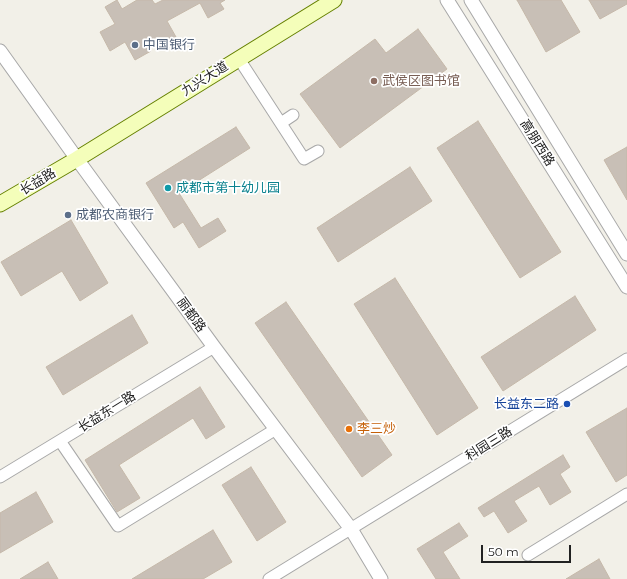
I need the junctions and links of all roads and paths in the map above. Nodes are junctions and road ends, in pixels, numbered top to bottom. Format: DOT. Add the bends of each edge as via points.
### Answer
graph roads {
  1 [pos="334,0"];
  2 [pos="447,0"];
  3 [pos="471,0"];
  4 [pos="0,51"];
  5 [pos="239,58"];
  6 [pos="293,115"];
  7 [pos="281,123"];
  8 [pos="318,151"];
  9 [pos="76,159"];
  10 [pos="0,204"];
  11 [pos="627,254"];
  12 [pos="627,287"];
  13 [pos="214,347"];
  14 [pos="627,359"];
  15 [pos="276,429"];
  16 [pos="60,441"];
  17 [pos="0,478"];
  18 [pos="627,494"];
  19 [pos="351,529"];
  20 [pos="528,555"];
  21 [pos="269,579"];
  22 [pos="381,579"];
  1 -- 5 [label="main road, 九兴大道"];
  2 -- 12 [label="street, 高朋西路"];
  3 -- 11 [label="street, 高朋西路"];
  4 -- 9 [label="street, 丽都路"];
  5 -- 7 [label="street"];
  5 -- 9 [label="main road, 九兴大道"];
  6 -- 7 [label="street"];
  7 -- 8 [label="street" via="304,159"];
  9 -- 10 [label="main road, 长益路"];
  9 -- 13 [label="street, 丽都路"];
  13 -- 15 [label="street, 丽都路"];
  13 -- 16 [label="street, 长益东一路"];
  14 -- 19 [label="street, 科园三路"];
  15 -- 16 [label="street" via="118,526"];
  15 -- 19 [label="street, 丽都路"];
  16 -- 17 [label="street, 长益东一路"];
  18 -- 20 [label="street"];
  19 -- 21 [label="street"];
  19 -- 22 [label="street, 丽都路"];
}
